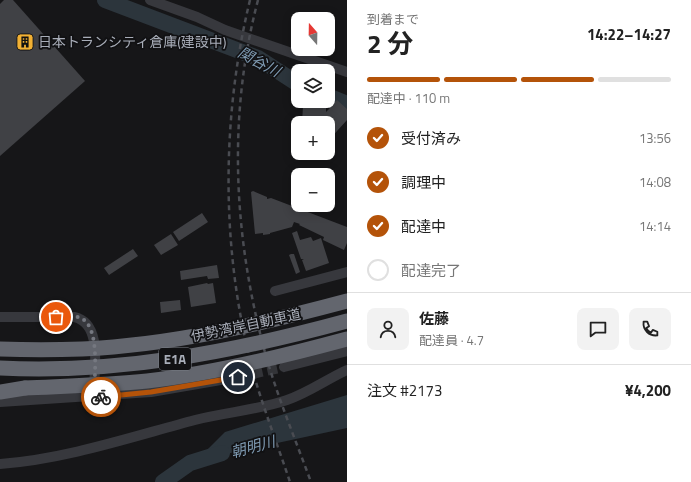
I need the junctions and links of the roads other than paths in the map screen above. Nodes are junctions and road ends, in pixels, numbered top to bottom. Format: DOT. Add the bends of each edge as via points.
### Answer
graph roads {
  1 [pos="150,0"];
  2 [pos="347,72"];
  3 [pos="347,272"];
  4 [pos="275,291"];
  5 [pos="347,301"];
  6 [pos="0,317"];
  7 [pos="347,321"];
  8 [pos="347,339"];
  9 [pos="0,349"];
  10 [pos="347,351"];
  11 [pos="284,367"];
  12 [pos="0,368"];
  13 [pos="347,370"];
  14 [pos="238,377"];
  15 [pos="0,387"];
  16 [pos="25,388"];
  17 [pos="0,392"];
  18 [pos="94,397"];
  19 [pos="0,402"];
  20 [pos="0,464"];
  1 -- 2 [label="street" via="225,30"];
  3 -- 4 [label="street"];
  5 -- 9 [label="highway, 伊勢湾岸自動車道 / E1A, bridge" via="250,325 151,342 82,349"];
  6 -- 18 [label="street" via="74,317 87,322 91,328 94,345"];
  7 -- 12 [label="highway, 伊勢湾岸自動車道 / E1A, bridge" via="254,344 142,364 85,369"];
  8 -- 16 [label="highway, bridge" via="244,365 194,374 103,385"];
  10 -- 11 [label="street"];
  13 -- 20 [label="street" via="298,396 272,404 214,415 60,454"];
  14 -- 18 [label="street" via="151,392"];
  15 -- 16 [label="highway"];
  16 -- 17 [label="highway"];
  18 -- 19 [label="street"];
}
